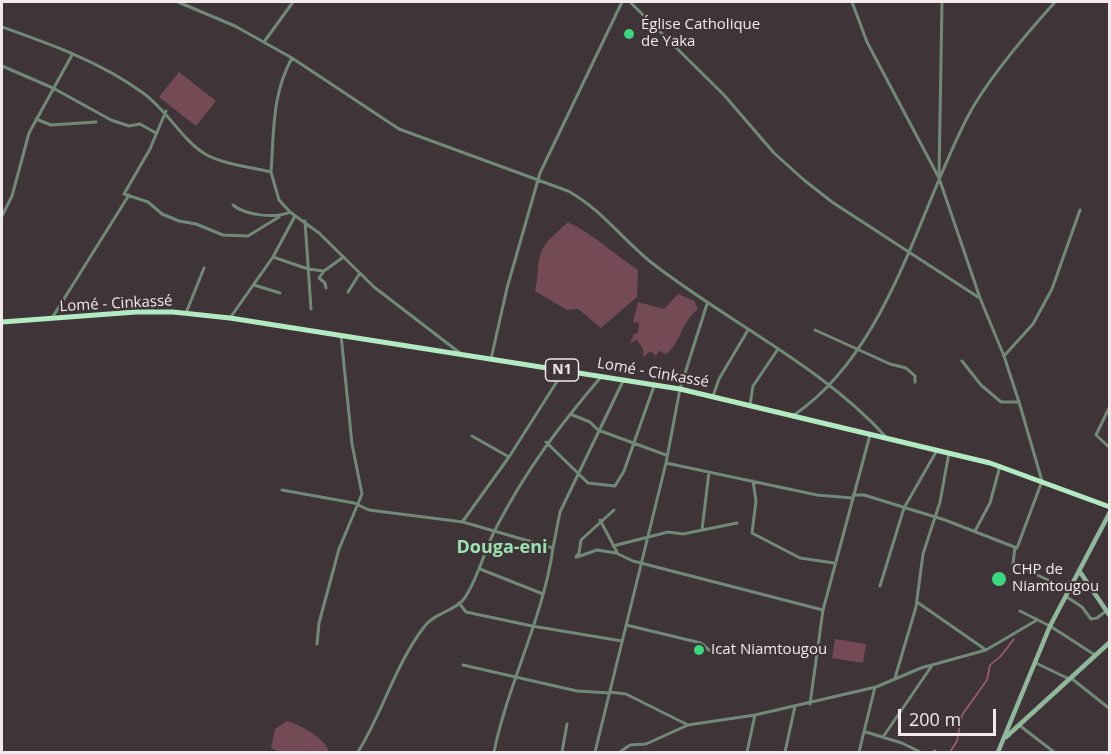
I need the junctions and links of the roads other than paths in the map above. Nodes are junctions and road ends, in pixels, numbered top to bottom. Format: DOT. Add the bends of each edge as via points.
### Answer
graph roads {
  1 [pos="178,2"];
  2 [pos="293,2"];
  3 [pos="622,2"];
  4 [pos="630,2"];
  5 [pos="852,2"];
  6 [pos="942,2"];
  7 [pos="1055,2"];
  8 [pos="2,27"];
  9 [pos="264,42"];
  10 [pos="72,55"];
  11 [pos="292,58"];
  12 [pos="2,66"];
  13 [pos="53,88"];
  14 [pos="166,111"];
  15 [pos="36,119"];
  16 [pos="96,122"];
  17 [pos="156,133"];
  18 [pos="271,172"];
  19 [pos="939,178"];
  20 [pos="539,181"];
  21 [pos="129,195"];
  22 [pos="233,205"];
  23 [pos="1080,210"];
  24 [pos="290,212"];
  25 [pos="2,216"];
  26 [pos="295,216"];
  27 [pos="279,217"];
  28 [pos="304,221"];
  29 [pos="908,250"];
  30 [pos="273,257"];
  31 [pos="342,258"];
  32 [pos="204,268"];
  33 [pos="308,269"];
  34 [pos="324,271"];
  35 [pos="360,273"];
  36 [pos="254,285"];
  37 [pos="326,288"];
  38 [pos="348,292"];
  39 [pos="280,293"];
  40 [pos="980,298"];
  41 [pos="707,303"];
  42 [pos="311,309"];
  43 [pos="186,313"];
  44 [pos="230,318"];
  45 [pos="51,320"];
  46 [pos="2,322"];
  47 [pos="748,330"];
  48 [pos="814,330"];
  49 [pos="341,335"];
  50 [pos="778,349"];
  51 [pos="857,349"];
  52 [pos="461,354"];
  53 [pos="1004,356"];
  54 [pos="491,359"];
  55 [pos="962,361"];
  56 [pos="564,370"];
  57 [pos="602,376"];
  58 [pos="624,379"];
  59 [pos="915,382"];
  60 [pos="655,384"];
  61 [pos="827,385"];
  62 [pos="680,389"];
  63 [pos="712,396"];
  64 [pos="1019,402"];
  65 [pos="750,405"];
  66 [pos="1110,406"];
  67 [pos="569,414"];
  68 [pos="794,415"];
  69 [pos="602,430"];
  70 [pos="870,435"];
  71 [pos="472,436"];
  72 [pos="887,438"];
  73 [pos="546,442"];
  74 [pos="634,444"];
  75 [pos="1110,448"];
  76 [pos="937,450"];
  77 [pos="949,453"];
  78 [pos="666,455"];
  79 [pos="509,458"];
  80 [pos="666,463"];
  81 [pos="1000,466"];
  82 [pos="709,472"];
  83 [pos="577,475"];
  84 [pos="753,481"];
  85 [pos="1042,481"];
  86 [pos="282,490"];
  87 [pos="852,496"];
  88 [pos="358,506"];
  89 [pos="1110,507"];
  90 [pos="904,508"];
  91 [pos="614,510"];
  92 [pos="1110,512"];
  93 [pos="934,518"];
  94 [pos="600,520"];
  95 [pos="463,522"];
  96 [pos="737,523"];
  97 [pos="495,530"];
  98 [pos="702,530"];
  99 [pos="975,531"];
  100 [pos="646,538"];
  101 [pos="613,546"];
  102 [pos="1015,547"];
  103 [pos="553,548"];
  104 [pos="618,554"];
  105 [pos="640,563"];
  106 [pos="834,563"];
  107 [pos="480,569"];
  108 [pos="1080,572"];
  109 [pos="1075,582"];
  110 [pos="880,586"];
  111 [pos="543,594"];
  112 [pos="1067,597"];
  113 [pos="917,602"];
  114 [pos="459,603"];
  115 [pos="823,610"];
  116 [pos="1106,610"];
  117 [pos="1020,611"];
  118 [pos="1110,616"];
  119 [pos="1037,621"];
  120 [pos="626,625"];
  121 [pos="532,626"];
  122 [pos="1050,626"];
  123 [pos="622,640"];
  124 [pos="1110,642"];
  125 [pos="317,644"];
  126 [pos="986,650"];
  127 [pos="728,653"];
  128 [pos="1095,655"];
  129 [pos="1035,663"];
  130 [pos="463,665"];
  131 [pos="932,665"];
  132 [pos="515,677"];
  133 [pos="1070,678"];
  134 [pos="895,679"];
  135 [pos="876,687"];
  136 [pos="610,692"];
  137 [pos="810,704"];
  138 [pos="795,706"];
  139 [pos="1110,709"];
  140 [pos="755,715"];
  141 [pos="567,724"];
  142 [pos="688,725"];
  143 [pos="1019,725"];
  144 [pos="866,732"];
  145 [pos="1006,736"];
  146 [pos="883,737"];
  147 [pos="358,753"];
  148 [pos="494,753"];
  149 [pos="562,753"];
  150 [pos="595,753"];
  151 [pos="620,753"];
  152 [pos="747,753"];
  153 [pos="785,753"];
  154 [pos="859,753"];
  155 [pos="920,753"];
  156 [pos="998,753"];
  157 [pos="1054,753"];
  1 -- 9 [label="street"];
  2 -- 9 [label="street"];
  3 -- 20 [label="street"];
  4 -- 29 [label="street" via="796,173 832,202"];
  5 -- 19 [label="street" via="867,42"];
  6 -- 19 [label="street"];
  7 -- 19 [label="street" via="968,116"];
  8 -- 10 [label="street"];
  9 -- 11 [label="street"];
  10 -- 13 [label="street"];
  10 -- 14 [label="street" via="122,79"];
  11 -- 18 [label="street" via="281,77 275,101"];
  11 -- 20 [label="street" via="399,129"];
  12 -- 13 [label="street"];
  13 -- 15 [label="street"];
  13 -- 17 [label="street" via="111,120 129,126 140,124"];
  14 -- 17 [label="street"];
  14 -- 18 [label="street" via="207,156"];
  15 -- 16 [label="street" via="51,124"];
  15 -- 25 [label="street"];
  17 -- 21 [label="street" via="124,194"];
  18 -- 24 [label="street" via="279,200"];
  19 -- 29 [label="street"];
  19 -- 40 [label="street"];
  20 -- 41 [label="street" via="583,199 650,261"];
  20 -- 54 [label="street"];
  21 -- 27 [label="street" via="179,222 196,224 223,236 248,236"];
  21 -- 45 [label="street"];
  22 -- 27 [label="street" via="241,211"];
  23 -- 53 [label="street" via="1052,289 1033,324"];
  24 -- 26 [label="street"];
  24 -- 27 [label="street"];
  26 -- 28 [label="street"];
  26 -- 30 [label="street"];
  28 -- 31 [label="street"];
  28 -- 33 [label="street"];
  29 -- 40 [label="street"];
  29 -- 51 [label="street"];
  30 -- 33 [label="street"];
  30 -- 36 [label="street"];
  31 -- 34 [label="street"];
  31 -- 35 [label="street"];
  32 -- 43 [label="street"];
  33 -- 34 [label="street"];
  33 -- 42 [label="street"];
  34 -- 37 [label="street" via="319,279"];
  35 -- 38 [label="street"];
  35 -- 52 [label="street"];
  36 -- 39 [label="street"];
  36 -- 44 [label="street"];
  40 -- 53 [label="street"];
  41 -- 47 [label="street"];
  41 -- 62 [label="street"];
  43 -- 44 [label="highway, Lomé - Cinkassé / N1"];
  43 -- 45 [label="highway, Lomé - Cinkassé / N1" via="136,312"];
  44 -- 49 [label="highway, Lomé - Cinkassé / N1"];
  45 -- 46 [label="highway, Lomé - Cinkassé / N1"];
  47 -- 50 [label="street"];
  47 -- 63 [label="street"];
  48 -- 51 [label="street"];
  49 -- 52 [label="highway, Lomé - Cinkassé / N1"];
  49 -- 88 [label="street" via="352,444 362,491"];
  50 -- 61 [label="street"];
  50 -- 65 [label="street" via="753,386"];
  51 -- 59 [label="street" via="911,371"];
  51 -- 61 [label="street"];
  52 -- 54 [label="highway, Lomé - Cinkassé / N1"];
  53 -- 64 [label="street"];
  54 -- 56 [label="highway, Lomé - Cinkassé / N1"];
  55 -- 64 [label="street" via="1001,402"];
  56 -- 57 [label="highway, Lomé - Cinkassé / N1"];
  56 -- 79 [label="street"];
  57 -- 58 [label="highway, Lomé - Cinkassé / N1"];
  57 -- 67 [label="street"];
  58 -- 60 [label="highway, Lomé - Cinkassé / N1"];
  58 -- 69 [label="street"];
  60 -- 62 [label="highway, Lomé - Cinkassé / N1"];
  60 -- 74 [label="street"];
  61 -- 68 [label="street"];
  61 -- 72 [label="street" via="866,415"];
  62 -- 63 [label="highway, Lomé - Cinkassé / N1"];
  62 -- 78 [label="street"];
  63 -- 65 [label="highway, Lomé - Cinkassé / N1"];
  64 -- 85 [label="street"];
  65 -- 68 [label="highway, Lomé - Cinkassé / N1"];
  66 -- 75 [label="street" via="1096,435"];
  67 -- 69 [label="street"];
  67 -- 73 [label="street"];
  68 -- 70 [label="highway, Lomé - Cinkassé / N1"];
  69 -- 74 [label="street"];
  69 -- 83 [label="street"];
  70 -- 72 [label="highway, Lomé - Cinkassé / N1"];
  70 -- 87 [label="street"];
  71 -- 79 [label="street"];
  72 -- 76 [label="highway, Lomé - Cinkassé / N1"];
  73 -- 83 [label="street"];
  73 -- 97 [label="street"];
  74 -- 78 [label="street"];
  74 -- 83 [label="street" via="615,486 588,483"];
  76 -- 77 [label="highway, Lomé - Cinkassé / N1"];
  76 -- 90 [label="street"];
  77 -- 81 [label="highway, Lomé - Cinkassé / N1"];
  77 -- 93 [label="street"];
  78 -- 80 [label="street"];
  79 -- 95 [label="street"];
  80 -- 82 [label="street"];
  80 -- 100 [label="street"];
  81 -- 85 [label="highway, Lomé - Cinkassé / N1"];
  81 -- 99 [label="street" via="990,503"];
  82 -- 84 [label="street"];
  82 -- 98 [label="street"];
  83 -- 103 [label="street" via="560,512"];
  84 -- 87 [label="street" via="817,495"];
  84 -- 106 [label="street" via="756,501 752,533 801,558"];
  85 -- 89 [label="highway, Lomé - Cinkassé / N1"];
  85 -- 102 [label="street"];
  86 -- 88 [label="street"];
  87 -- 90 [label="street" via="864,495"];
  87 -- 106 [label="street"];
  88 -- 95 [label="street"];
  88 -- 125 [label="street" via="339,549"];
  90 -- 93 [label="street"];
  90 -- 110 [label="street"];
  91 -- 94 [label="street"];
  92 -- 108 [label="main road"];
  93 -- 99 [label="street"];
  93 -- 113 [label="street" via="923,554"];
  94 -- 101 [label="street"];
  94 -- 104 [label="street" via="581,540 576,557 597,549"];
  95 -- 97 [label="street"];
  96 -- 98 [label="street"];
  97 -- 103 [label="street"];
  97 -- 107 [label="street"];
  98 -- 100 [label="street"];
  99 -- 102 [label="street"];
  100 -- 101 [label="street"];
  100 -- 105 [label="street"];
  101 -- 104 [label="street"];
  102 -- 109 [label="street" via="1013,564 1057,584"];
  103 -- 111 [label="street"];
  104 -- 105 [label="street"];
  105 -- 115 [label="street"];
  105 -- 120 [label="street"];
  106 -- 115 [label="street"];
  107 -- 111 [label="street"];
  107 -- 114 [label="street"];
  108 -- 109 [label="main road"];
  108 -- 116 [label="main road"];
  109 -- 112 [label="main road"];
  111 -- 121 [label="street"];
  112 -- 116 [label="street" via="1091,619"];
  112 -- 122 [label="main road"];
  113 -- 126 [label="street"];
  113 -- 134 [label="street"];
  114 -- 121 [label="street" via="466,612"];
  114 -- 147 [label="street" via="431,618 405,654"];
  115 -- 137 [label="street"];
  116 -- 118 [label="main road"];
  117 -- 119 [label="street"];
  119 -- 122 [label="street"];
  119 -- 126 [label="street"];
  120 -- 123 [label="street"];
  120 -- 127 [label="street"];
  121 -- 123 [label="street"];
  121 -- 132 [label="street"];
  122 -- 128 [label="street"];
  122 -- 129 [label="main road"];
  123 -- 136 [label="street"];
  124 -- 128 [label="main road"];
  126 -- 131 [label="street"];
  128 -- 133 [label="main road"];
  129 -- 133 [label="street"];
  129 -- 145 [label="main road"];
  130 -- 132 [label="street"];
  131 -- 134 [label="street"];
  131 -- 146 [label="street"];
  132 -- 136 [label="street" via="578,691"];
  132 -- 148 [label="street"];
  133 -- 139 [label="street"];
  133 -- 143 [label="main road"];
  134 -- 135 [label="street"];
  135 -- 137 [label="street"];
  135 -- 144 [label="street"];
  136 -- 142 [label="street" via="626,694"];
  136 -- 150 [label="street"];
  137 -- 138 [label="street"];
  138 -- 140 [label="street"];
  138 -- 153 [label="street"];
  140 -- 142 [label="street"];
  140 -- 152 [label="street"];
  141 -- 149 [label="street"];
  142 -- 151 [label="street" via="646,744 630,745"];
  143 -- 145 [label="main road"];
  143 -- 157 [label="street"];
  144 -- 146 [label="street"];
  144 -- 154 [label="street"];
  145 -- 156 [label="main road"];
  146 -- 155 [label="street"];
}
